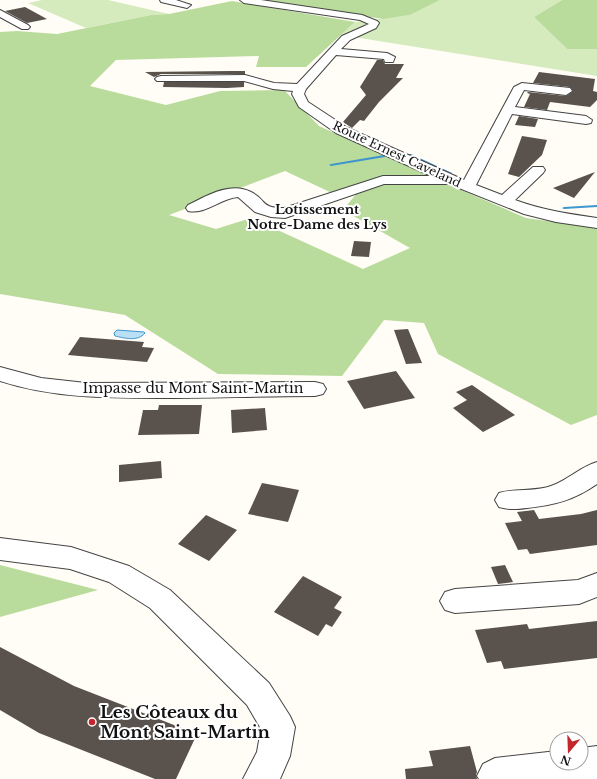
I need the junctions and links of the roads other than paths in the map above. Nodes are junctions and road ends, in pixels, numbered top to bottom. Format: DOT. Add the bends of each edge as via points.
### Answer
graph roads {
  1 [pos="164,0"];
  2 [pos="244,0"];
  3 [pos="187,5"];
  4 [pos="0,13"];
  5 [pos="25,27"];
  6 [pos="333,52"];
  7 [pos="389,60"];
  8 [pos="161,79"];
  9 [pos="300,88"];
  10 [pos="566,91"];
  11 [pos="507,110"];
  12 [pos="586,120"];
  13 [pos="538,170"];
  14 [pos="460,184"];
  15 [pos="502,201"];
  16 [pos="194,208"];
  17 [pos="597,223"];
  18 [pos="0,374"];
  19 [pos="315,388"];
  20 [pos="597,471"];
  21 [pos="508,500"];
  22 [pos="0,549"];
  23 [pos="597,585"];
  24 [pos="455,601"];
  25 [pos="597,763"];
  26 [pos="495,776"];
  27 [pos="261,779"];
  1 -- 3 [label="street"];
  2 -- 6 [label="street" via="362,18 374,23 373,26 348,36"];
  4 -- 5 [label="street"];
  6 -- 7 [label="street" via="388,56"];
  6 -- 9 [label="street"];
  8 -- 9 [label="street" via="245,78 272,86"];
  9 -- 14 [label="street, Route Ernest Caveland" via="298,94 304,104 341,130"];
  10 -- 11 [label="street" via="522,86"];
  11 -- 12 [label="street"];
  11 -- 14 [label="street"];
  13 -- 15 [label="street"];
  14 -- 15 [label="street, Route Ernest Caveland"];
  14 -- 16 [label="street" via="383,180 285,213 270,212 258,206 246,194 237,192 225,194"];
  15 -- 17 [label="street, Route Ernest Caveland" via="556,217"];
  18 -- 19 [label="street, Impasse du Mont Saint-Martin" via="17,381 111,391"];
  20 -- 21 [label="street" via="553,496"];
  22 -- 27 [label="street" via="71,558 119,574 160,599 258,694 278,727 273,756"];
  23 -- 24 [label="street" via="579,592"];
  25 -- 26 [label="street"];
}
